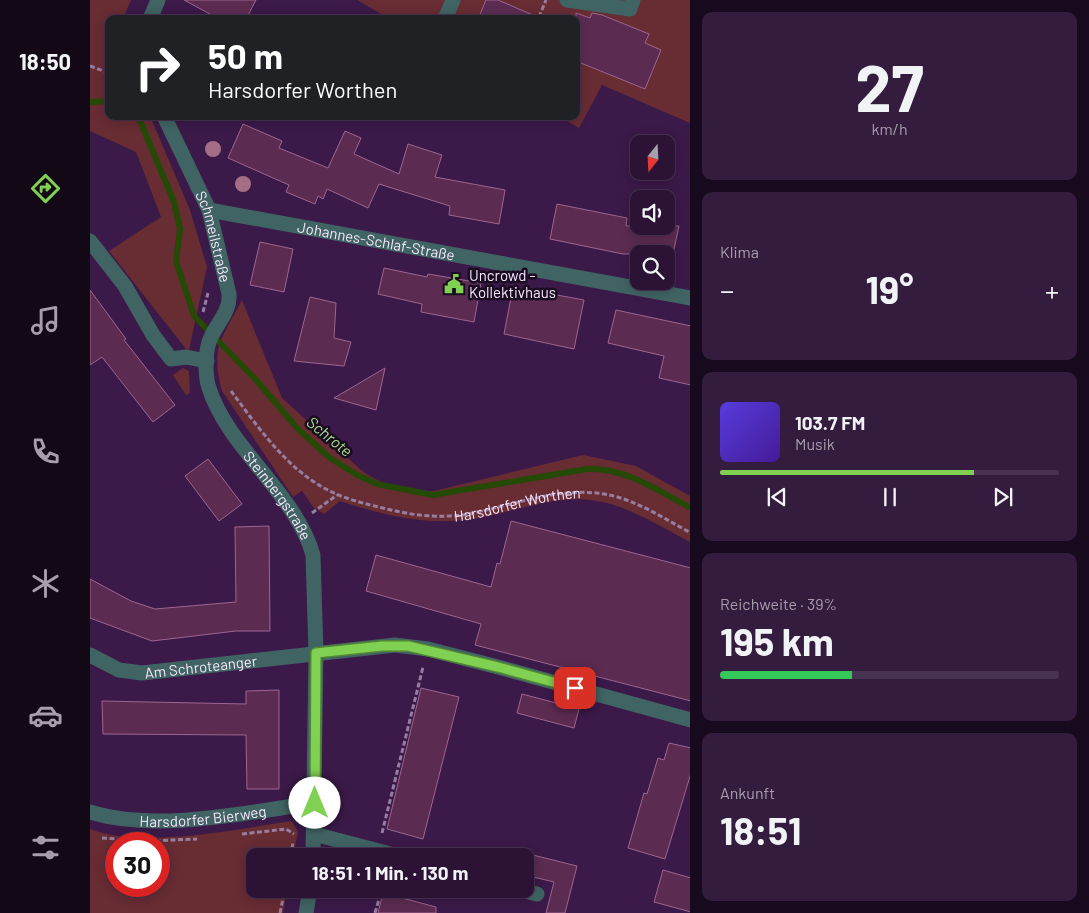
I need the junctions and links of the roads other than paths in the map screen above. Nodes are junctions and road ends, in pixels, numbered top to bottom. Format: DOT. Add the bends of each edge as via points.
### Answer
graph roads {
  1 [pos="158,0"];
  2 [pos="453,0"];
  3 [pos="567,0"];
  4 [pos="634,0"];
  5 [pos="152,15"];
  6 [pos="447,15"];
  7 [pos="166,120"];
  8 [pos="209,210"];
  9 [pos="90,241"];
  10 [pos="690,298"];
  11 [pos="207,361"];
  12 [pos="316,653"];
  13 [pos="90,655"];
  14 [pos="690,720"];
  15 [pos="315,803"];
  16 [pos="90,812"];
  17 [pos="314,834"];
  18 [pos="313,848"];
  19 [pos="367,848"];
  20 [pos="534,893"];
  21 [pos="537,894"];
  22 [pos="308,898"];
  23 [pos="306,913"];
  1 -- 5 [label="street"];
  2 -- 6 [label="street"];
  3 -- 4 [label="street" via="630,9"];
  7 -- 8 [label="street, Schmeilstraße"];
  8 -- 10 [label="street, Johannes-Schlaf-Straße"];
  8 -- 11 [label="street, Schmeilstraße" via="229,294 228,307 208,343"];
  9 -- 11 [label="street" via="125,286 171,359 186,357"];
  11 -- 12 [label="street, Steinbergstraße" via="209,388 227,425 298,522 308,541 314,563"];
  12 -- 13 [label="street, Am Schroteanger" via="142,673 119,670"];
  12 -- 14 [label="street" via="395,645 428,649"];
  12 -- 15 [label="street, Steinbergstraße"];
  15 -- 16 [label="street, Harsdorfer Bierweg" via="176,821 106,817"];
  15 -- 17 [label="street, Steinbergstraße"];
  17 -- 18 [label="street, Steinbergstraße"];
  17 -- 19 [label="street"];
  20 -- 21 [label="street"];
  22 -- 23 [label="street"];
}
